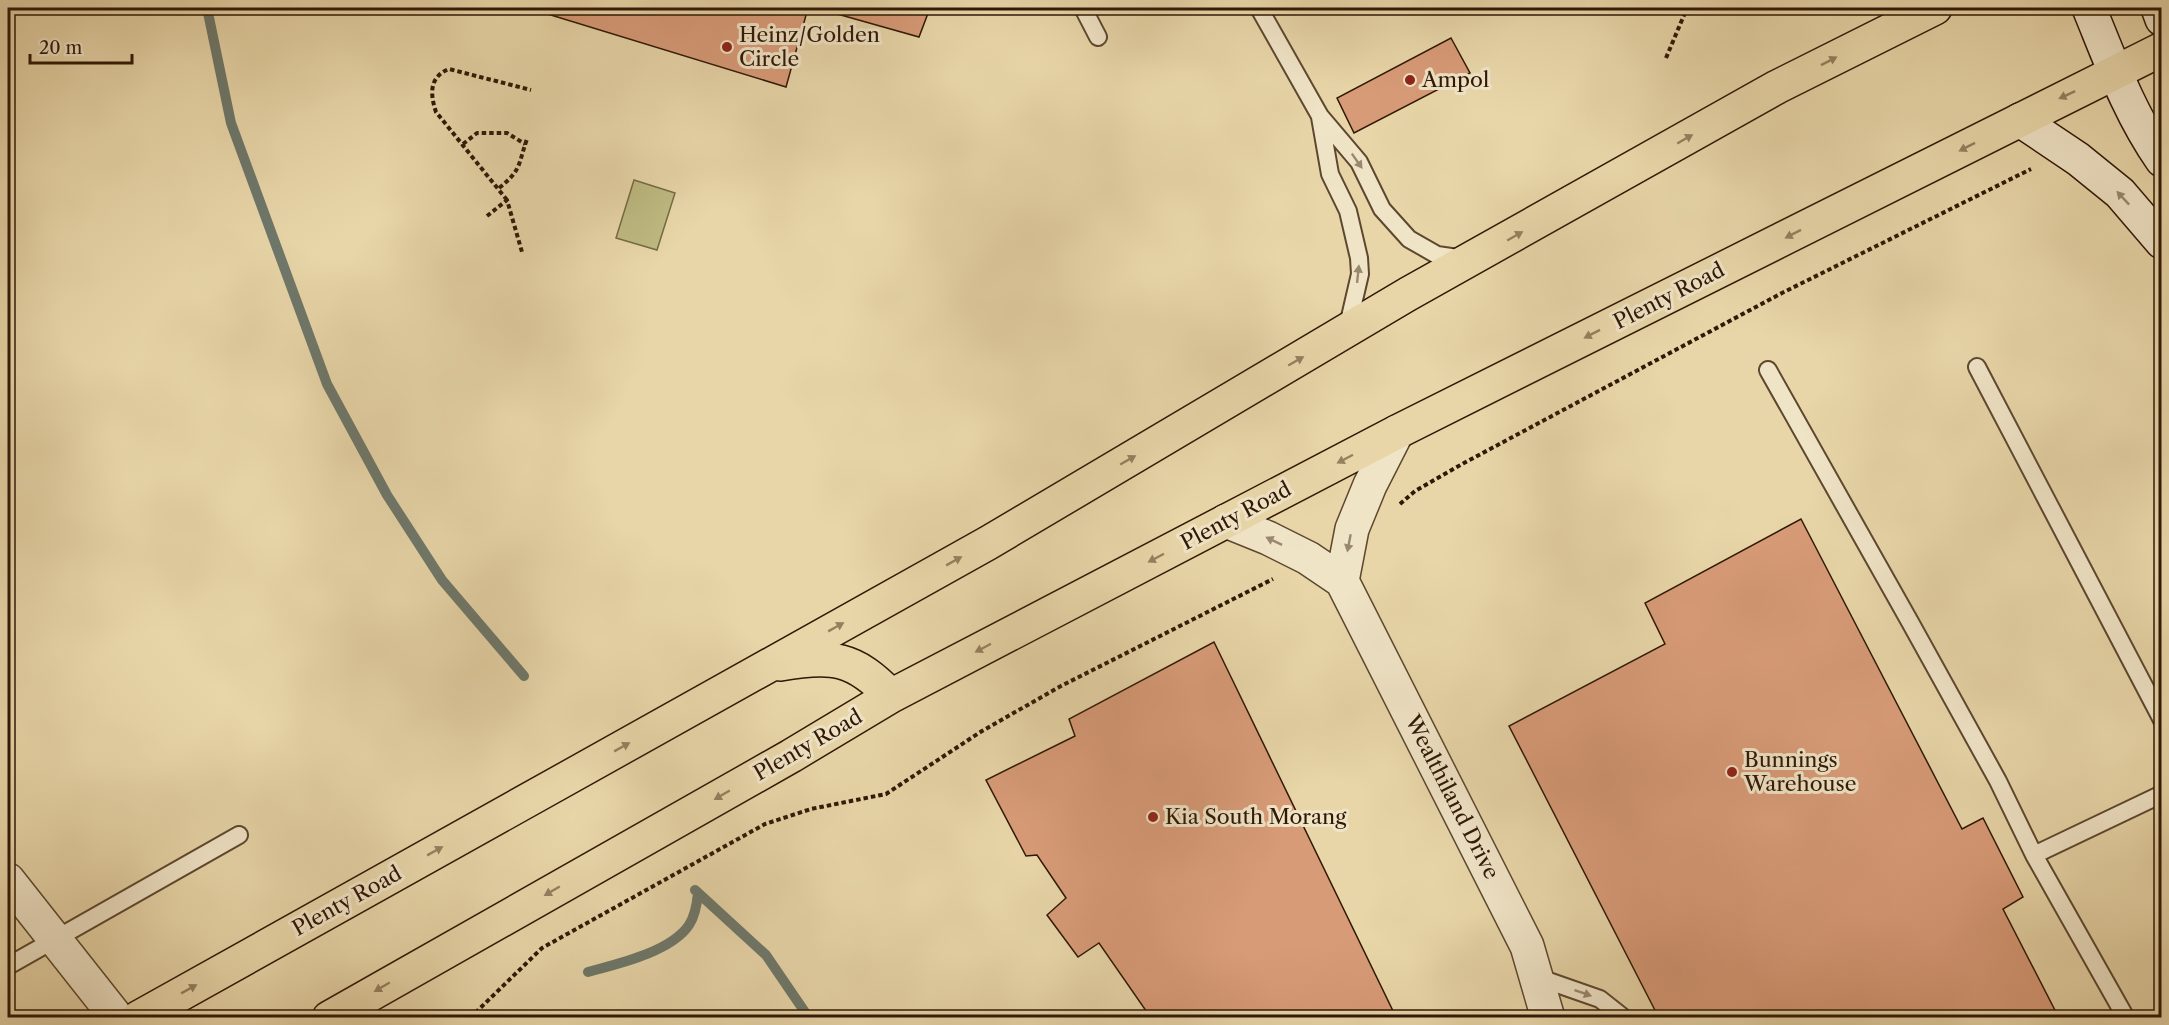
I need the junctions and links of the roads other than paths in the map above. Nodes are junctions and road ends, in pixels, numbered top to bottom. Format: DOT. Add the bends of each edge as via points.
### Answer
graph roads {
  1 [pos="1083,8"];
  2 [pos="1259,8"];
  3 [pos="1935,8"];
  4 [pos="2089,8"];
  5 [pos="2158,8"];
  6 [pos="2162,19"];
  7 [pos="1098,37"];
  8 [pos="2162,49"];
  9 [pos="2115,72"];
  10 [pos="1320,117"];
  11 [pos="2020,120"];
  12 [pos="2162,160"];
  13 [pos="2162,242"];
  14 [pos="1472,260"];
  15 [pos="1347,332"];
  16 [pos="1977,367"];
  17 [pos="1768,370"];
  18 [pos="1397,432"];
  19 [pos="1226,521"];
  20 [pos="1342,582"];
  21 [pos="766,666"];
  22 [pos="891,696"];
  23 [pos="2162,720"];
  24 [pos="2162,794"];
  25 [pos="239,835"];
  26 [pos="2034,855"];
  27 [pos="8,880"];
  28 [pos="55,939"];
  29 [pos="8,966"];
  30 [pos="1537,977"];
  31 [pos="117,1017"];
  32 [pos="138,1017"];
  33 [pos="329,1017"];
  34 [pos="1548,1017"];
  35 [pos="1624,1017"];
  36 [pos="2126,1017"];
  1 -- 7 [label="lane"];
  2 -- 10 [label="lane"];
  14 -- 3 [label="highway, Plenty Road, one-way" via="1777,87"];
  4 -- 9 [label="street"];
  5 -- 6 [label="street"];
  8 -- 9 [label="highway, Plenty Road"];
  9 -- 11 [label="highway, Plenty Road, one-way"];
  9 -- 12 [label="street" via="2144,135"];
  10 -- 14 [label="lane, one-way" via="1359,162 1382,209 1409,239 1437,255"];
  15 -- 10 [label="lane, one-way" via="1360,274 1359,258 1348,211 1330,174"];
  13 -- 11 [label="street, one-way" via="2120,194 2078,159"];
  11 -- 18 [label="highway, Plenty Road, one-way"];
  14 -- 15 [label="highway, Plenty Road"];
  21 -- 15 [label="highway, Plenty Road, one-way" via="988,543"];
  16 -- 23 [label="lane"];
  17 -- 26 [label="lane" via="1998,781"];
  18 -- 19 [label="highway, Plenty Road, one-way"];
  18 -- 20 [label="street, one-way" via="1352,530"];
  20 -- 19 [label="street, Wealthiland Drive, one-way" via="1308,558"];
  19 -- 22 [label="highway, Plenty Road, one-way"];
  20 -- 30 [label="street, Wealthiland Drive" via="1527,946"];
  21 -- 22 [label="highway" via="818,659 839,661 865,672"];
  32 -- 21 [label="highway, Plenty Road, one-way"];
  22 -- 33 [label="highway, Plenty Road, one-way"];
  24 -- 26 [label="lane"];
  25 -- 28 [label="lane"];
  26 -- 36 [label="lane"];
  27 -- 28 [label="street"];
  28 -- 29 [label="lane"];
  28 -- 31 [label="street"];
  30 -- 34 [label="street, Wealthiland Drive"];
  30 -- 35 [label="lane, one-way" via="1600,999"];
}
